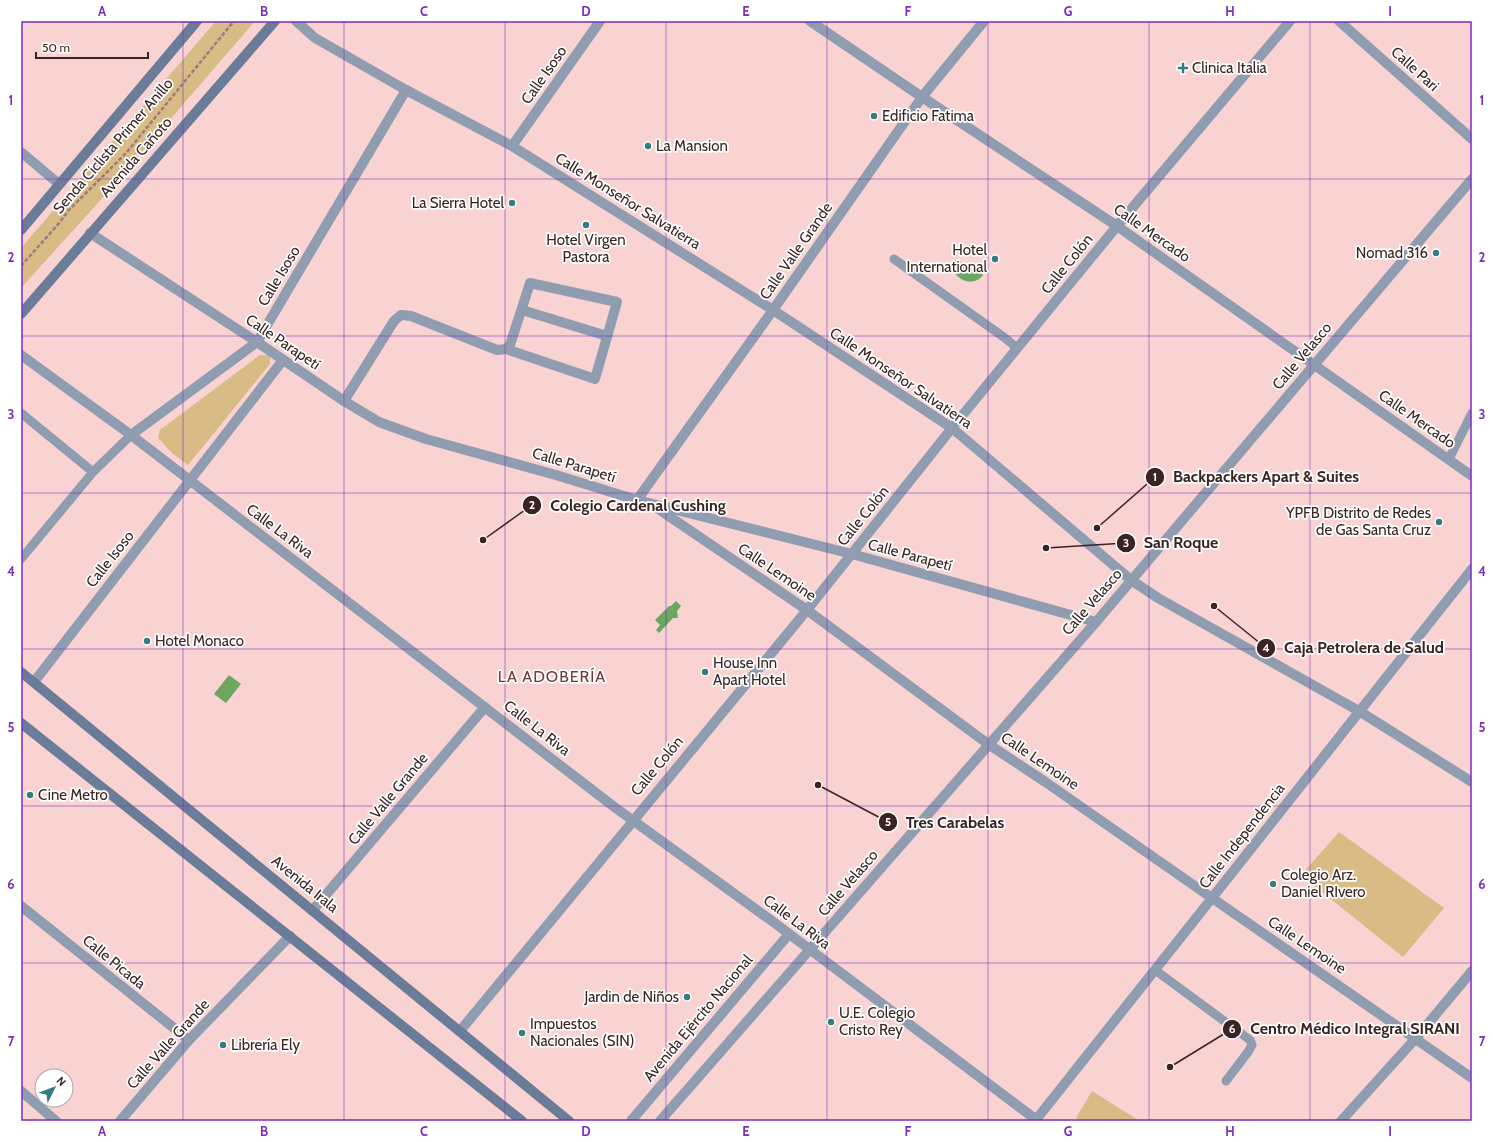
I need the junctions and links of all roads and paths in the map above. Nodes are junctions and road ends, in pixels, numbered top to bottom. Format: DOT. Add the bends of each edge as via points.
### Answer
graph roads {
  1 [pos="198,21"];
  2 [pos="234,21"];
  3 [pos="275,21"];
  4 [pos="296,21"];
  5 [pos="600,21"];
  6 [pos="810,21"];
  7 [pos="984,21"];
  8 [pos="1290,21"];
  9 [pos="1339,21"];
  10 [pos="406,90"];
  11 [pos="922,97"];
  12 [pos="1472,139"];
  13 [pos="512,146"];
  14 [pos="21,152"];
  15 [pos="1472,179"];
  16 [pos="59,184"];
  17 [pos="1117,226"];
  18 [pos="21,230"];
  19 [pos="90,233"];
  20 [pos="894,259"];
  21 [pos="21,266"];
  22 [pos="522,310"];
  23 [pos="773,310"];
  24 [pos="21,314"];
  25 [pos="607,336"];
  26 [pos="257,342"];
  27 [pos="1017,348"];
  28 [pos="506,350"];
  29 [pos="21,354"];
  30 [pos="282,360"];
  31 [pos="1314,365"];
  32 [pos="344,401"];
  33 [pos="21,413"];
  34 [pos="1472,413"];
  35 [pos="952,428"];
  36 [pos="131,435"];
  37 [pos="1449,459"];
  38 [pos="92,472"];
  39 [pos="1472,476"];
  40 [pos="190,481"];
  41 [pos="636,500"];
  42 [pos="651,504"];
  43 [pos="852,554"];
  44 [pos="21,559"];
  45 [pos="1472,569"];
  46 [pos="1131,580"];
  47 [pos="807,610"];
  48 [pos="1096,622"];
  49 [pos="21,672"];
  50 [pos="34,682"];
  51 [pos="485,707"];
  52 [pos="1359,711"];
  53 [pos="21,723"];
  54 [pos="988,744"];
  55 [pos="1472,782"];
  56 [pos="633,820"];
  57 [pos="1212,898"];
  58 [pos="21,906"];
  59 [pos="313,910"];
  60 [pos="789,934"];
  61 [pos="290,936"];
  62 [pos="809,950"];
  63 [pos="1155,970"];
  64 [pos="1472,971"];
  65 [pos="460,1030"];
  66 [pos="1416,1038"];
  67 [pos="189,1040"];
  68 [pos="1472,1078"];
  69 [pos="1226,1081"];
  70 [pos="21,1091"];
  71 [pos="56,1121"];
  72 [pos="120,1121"];
  73 [pos="522,1121"];
  74 [pos="569,1121"];
  75 [pos="630,1121"];
  76 [pos="660,1121"];
  77 [pos="1037,1121"];
  78 [pos="1341,1121"];
  1 -- 16 [label="main road"];
  2 -- 21 [label="path, Senda Ciclista Primer Anillo" via="127,152 68,211"];
  3 -- 19 [label="main road, Avenida Cañoto"];
  4 -- 10 [label="street, Calle Monseñor Salvatierra" via="315,38"];
  5 -- 13 [label="street, Calle Isoso"];
  6 -- 11 [label="street, Calle Mercado"];
  7 -- 11 [label="street, Calle Valle Grande"];
  8 -- 17 [label="street, Calle Colón"];
  9 -- 12 [label="street, Calle Pari"];
  10 -- 13 [label="street, Calle Monseñor Salvatierra"];
  10 -- 26 [label="street, Calle Isoso"];
  11 -- 17 [label="street, Calle Mercado"];
  11 -- 23 [label="street, Calle Valle Grande"];
  13 -- 23 [label="street, Calle Monseñor Salvatierra"];
  14 -- 16 [label="street"];
  15 -- 31 [label="street, Calle Velasco"];
  16 -- 18 [label="main road"];
  17 -- 27 [label="street, Calle Colón"];
  17 -- 31 [label="street, Calle Mercado"];
  19 -- 24 [label="main road, Avenida Cañoto"];
  19 -- 26 [label="street, Calle Parapetí"];
  20 -- 27 [label="lane"];
  22 -- 25 [label="street"];
  22 -- 25 [label="street" via="530,283 617,302"];
  22 -- 28 [label="street"];
  23 -- 35 [label="street, Calle Monseñor Salvatierra"];
  23 -- 41 [label="street, Calle Valle Grande"];
  25 -- 28 [label="street" via="595,379"];
  26 -- 30 [label="street, Calle Parapetí"];
  26 -- 36 [label="street, Calle Isoso"];
  27 -- 35 [label="street, Calle Colón"];
  28 -- 32 [label="street" via="497,350 411,316 401,315 394,321"];
  29 -- 36 [label="street, Calle La Riva"];
  30 -- 32 [label="street, Calle Parapetí"];
  30 -- 40 [label="street, Calle Isoso"];
  31 -- 37 [label="street, Calle Mercado"];
  31 -- 46 [label="street, Calle Velasco"];
  32 -- 41 [label="street, Calle Parapetí" via="379,422 426,439"];
  33 -- 38 [label="lane"];
  34 -- 37 [label="lane"];
  35 -- 43 [label="street, Calle Colón"];
  35 -- 46 [label="street, Calle Monseñor Salvatierra"];
  36 -- 38 [label="lane"];
  36 -- 40 [label="street, Calle La Riva"];
  37 -- 39 [label="street, Calle Mercado"];
  38 -- 44 [label="lane"];
  40 -- 50 [label="street, Calle Isoso"];
  40 -- 51 [label="street, Calle La Riva"];
  41 -- 42 [label="street, Calle Parapetí"];
  42 -- 43 [label="street, Calle Parapetí"];
  42 -- 47 [label="street, Calle Lemoine"];
  43 -- 47 [label="street, Calle Colón"];
  43 -- 48 [label="street, Calle Parapetí"];
  45 -- 52 [label="street, Calle Independencia"];
  46 -- 48 [label="street, Calle Velasco"];
  46 -- 52 [label="street, Calle Monseñor Salvatierra" via="1158,598"];
  47 -- 54 [label="street, Calle Lemoine"];
  47 -- 56 [label="street, Calle Colón"];
  48 -- 54 [label="street, Calle Velasco"];
  49 -- 50 [label="main road, Avenida Irala"];
  50 -- 59 [label="main road, Avenida Irala"];
  51 -- 56 [label="street, Calle La Riva"];
  51 -- 59 [label="street, Calle Valle Grande"];
  52 -- 55 [label="street, Calle Monseñor Salvatierra"];
  52 -- 57 [label="street, Calle Independencia"];
  53 -- 61 [label="main road"];
  54 -- 57 [label="street, Calle Lemoine"];
  54 -- 62 [label="street, Calle Velasco"];
  56 -- 60 [label="street, Calle La Riva"];
  56 -- 65 [label="street, Calle Colón"];
  57 -- 63 [label="street, Calle Independencia"];
  57 -- 66 [label="street, Calle Lemoine"];
  58 -- 67 [label="street, Calle Picada"];
  59 -- 65 [label="main road, Avenida Irala"];
  60 -- 62 [label="street, Calle La Riva"];
  60 -- 75 [label="street, Avenida Ejército Nacional"];
  61 -- 67 [label="street, Calle Valle Grande"];
  61 -- 73 [label="main road"];
  62 -- 76 [label="street"];
  62 -- 77 [label="street, Calle La Riva"];
  63 -- 69 [label="lane" via="1250,1040 1252,1045 1248,1052"];
  63 -- 77 [label="street, Calle Independencia"];
  64 -- 66 [label="street"];
  65 -- 74 [label="main road, Avenida Irala"];
  66 -- 68 [label="street, Calle Lemoine"];
  66 -- 78 [label="street"];
  67 -- 72 [label="street, Calle Valle Grande"];
  70 -- 71 [label="street"];
}
